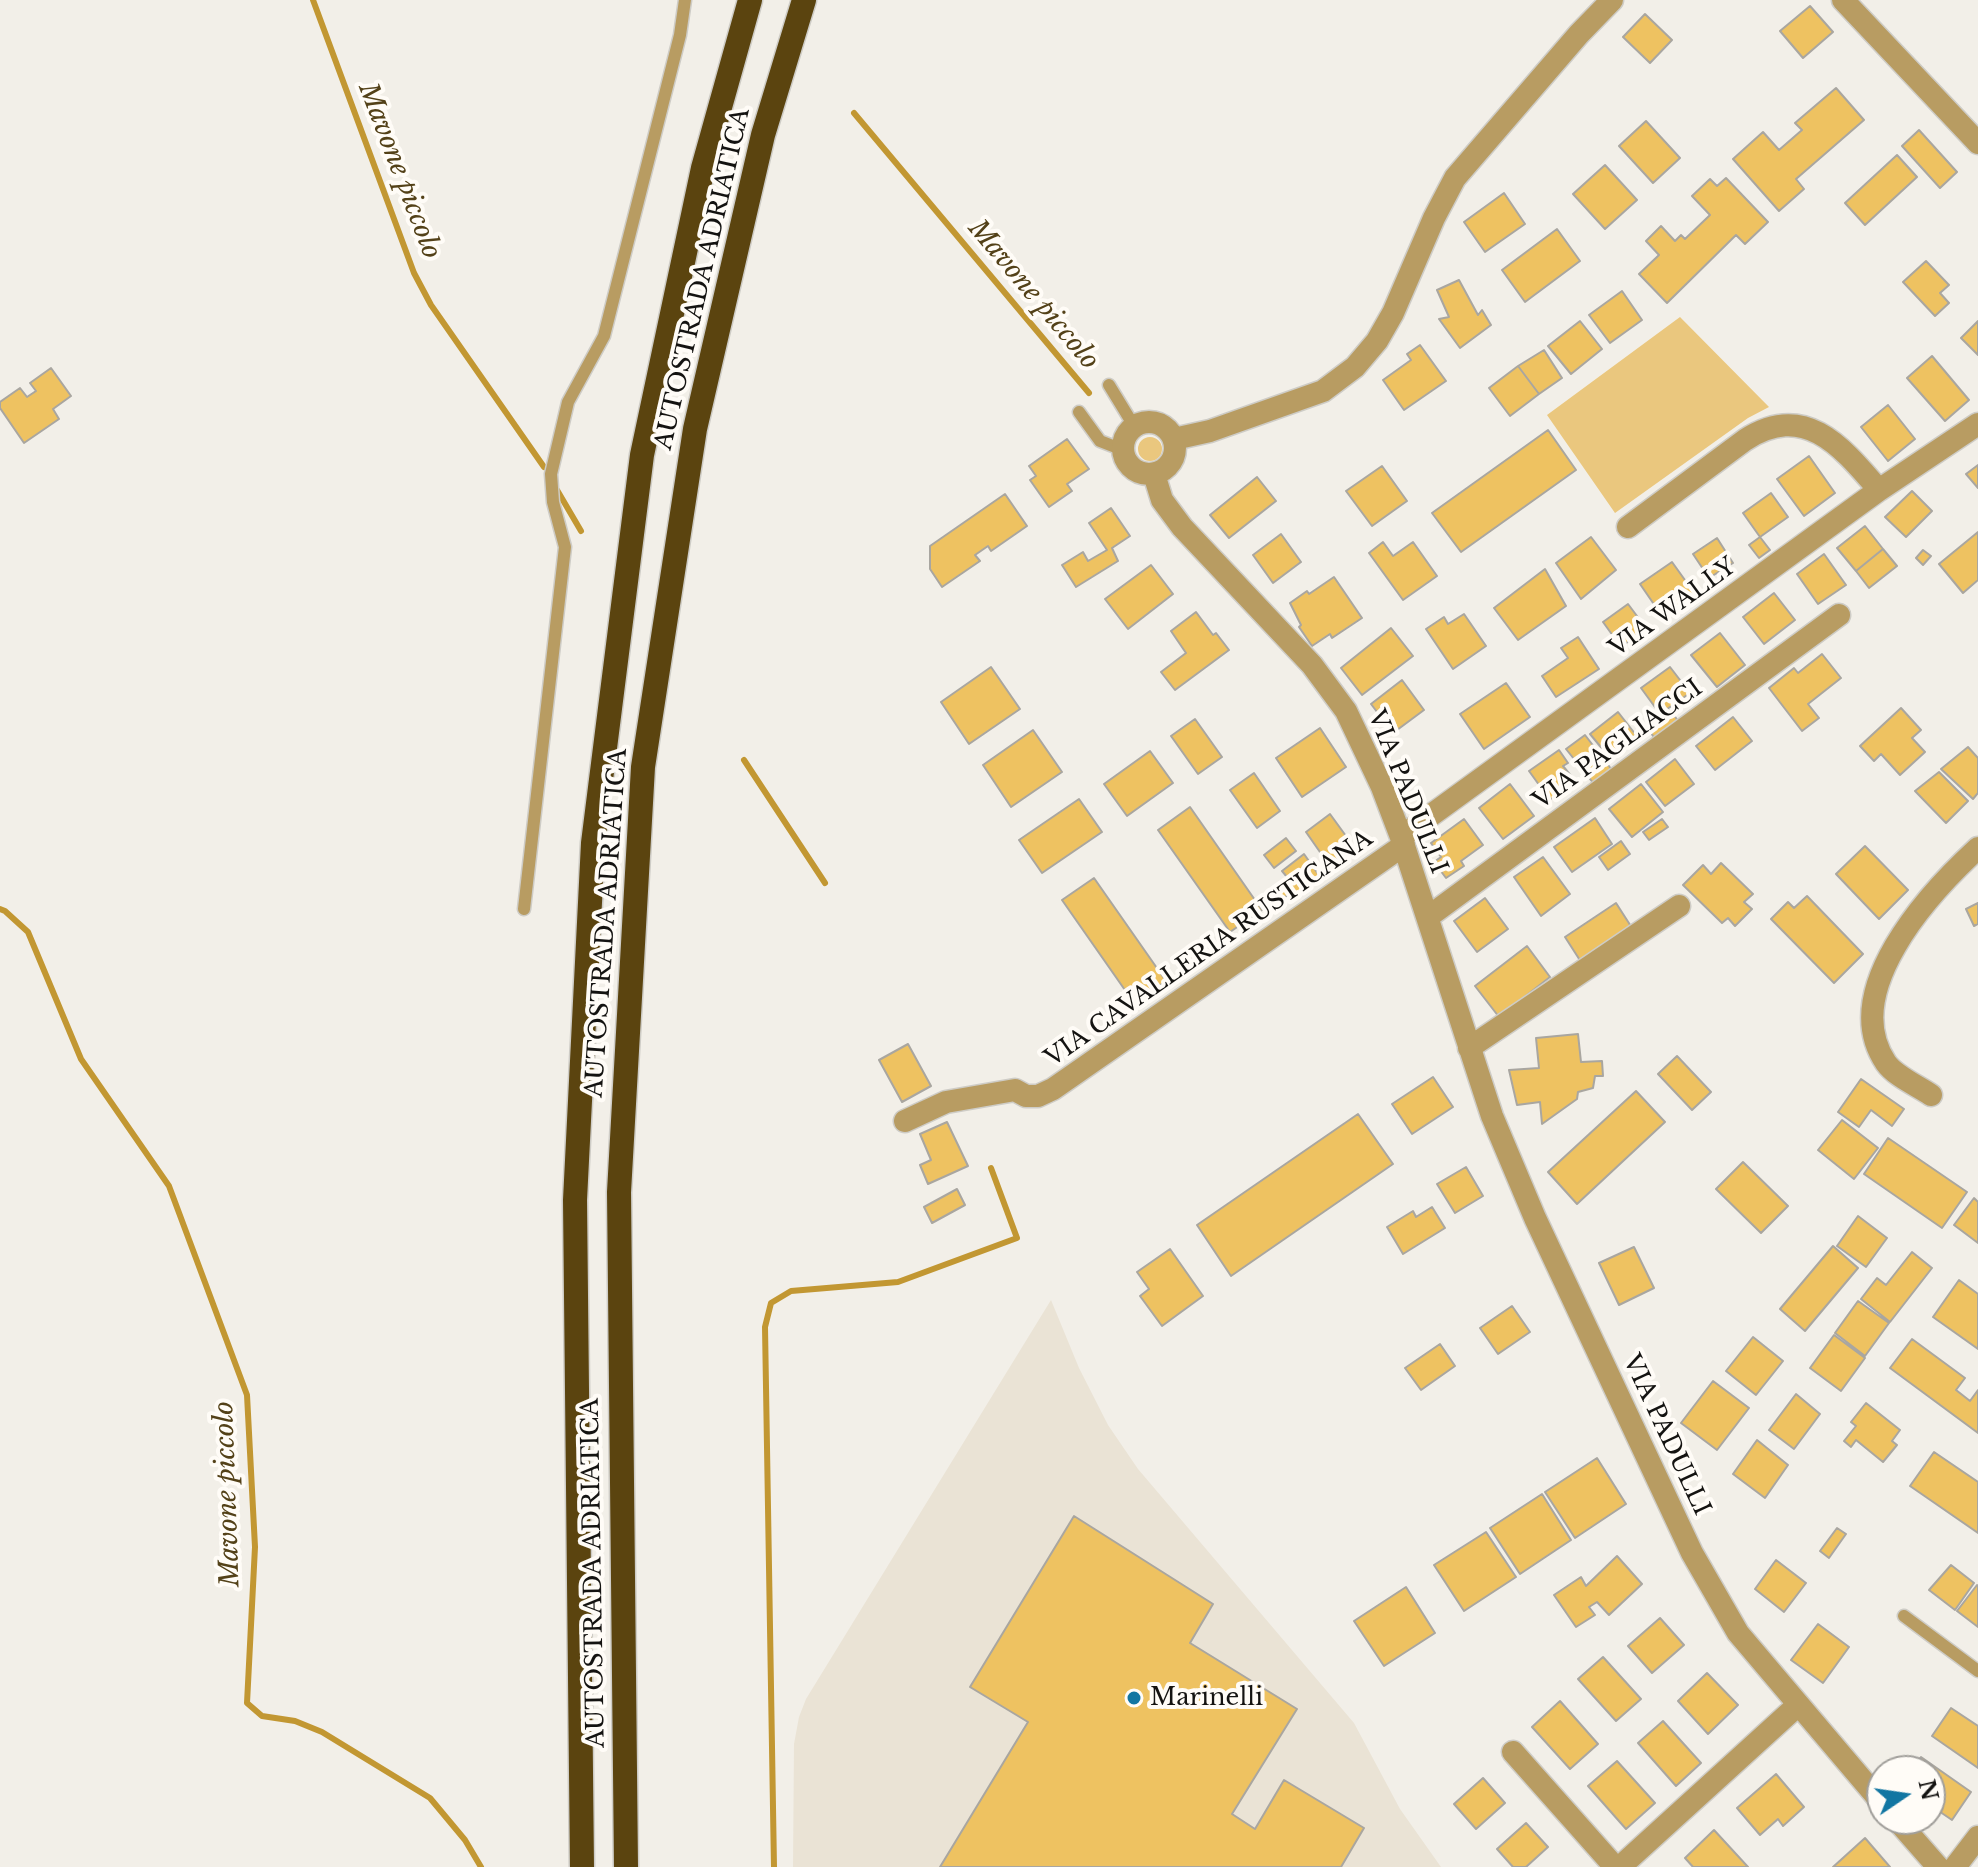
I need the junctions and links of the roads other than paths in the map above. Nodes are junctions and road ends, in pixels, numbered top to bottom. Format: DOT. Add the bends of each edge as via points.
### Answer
graph roads {
  1 [pos="685,0"];
  2 [pos="750,0"];
  3 [pos="804,0"];
  4 [pos="1612,0"];
  5 [pos="1843,0"];
  6 [pos="1978,143"];
  7 [pos="1109,385"];
  8 [pos="1079,412"];
  9 [pos="1978,424"];
  10 [pos="1134,426"];
  11 [pos="1174,439"];
  12 [pos="1123,450"];
  13 [pos="1154,474"];
  14 [pos="1879,490"];
  15 [pos="1628,527"];
  16 [pos="1839,615"];
  17 [pos="1402,841"];
  18 [pos="1978,848"];
  19 [pos="1679,906"];
  20 [pos="524,909"];
  21 [pos="1428,917"];
  22 [pos="1469,1048"];
  23 [pos="1931,1095"];
  24 [pos="905,1121"];
  25 [pos="1904,1616"];
  26 [pos="1978,1671"];
  27 [pos="1798,1705"];
  28 [pos="1513,1752"];
  29 [pos="1866,1784"];
  30 [pos="1910,1835"];
  31 [pos="1978,1837"];
  32 [pos="582,1867"];
  33 [pos="626,1867"];
  34 [pos="1618,1867"];
  35 [pos="1938,1867"];
  36 [pos="1955,1867"];
  1 -- 20 [label="lane" via="604,336 568,402 551,474 565,547"];
  2 -- 32 [label="highway, AUTOSTRADA ADRIATICA" via="703,168 642,455 593,843 575,1200"];
  3 -- 33 [label="highway, AUTOSTRADA ADRIATICA" via="763,135 695,429 643,767 619,1192"];
  4 -- 11 [label="street" via="1455,178 1393,313 1355,367 1310,397"];
  5 -- 6 [label="street"];
  7 -- 10 [label="lane"];
  8 -- 12 [label="lane" via="1100,441"];
  9 -- 14 [label="street, VIA WALLY"];
  10 -- 11 [label="street" via="1157,423"];
  10 -- 12 [label="street"];
  11 -- 13 [label="street" via="1170,465"];
  12 -- 13 [label="street" via="1132,468"];
  13 -- 17 [label="street, VIA PADULLI" via="1162,500 1182,527 1312,665 1346,711"];
  14 -- 15 [label="street" via="1831,440 1807,426 1780,425 1753,434"];
  14 -- 17 [label="street, VIA WALLY"];
  16 -- 21 [label="street, VIA PAGLIACCI"];
  17 -- 21 [label="street, VIA PADULLI"];
  17 -- 24 [label="street, VIA CAVALLERIA RUSTICANA" via="1053,1089 1038,1096 1015,1090 959,1099"];
  18 -- 23 [label="street" via="1946,877 1878,979 1872,1012 1876,1042 1888,1065"];
  19 -- 22 [label="street"];
  21 -- 22 [label="street, VIA PADULLI"];
  22 -- 27 [label="street, VIA PADULLI" via="1535,1218 1686,1541 1726,1615"];
  25 -- 26 [label="lane"];
  27 -- 29 [label="street, VIA PADULLI"];
  27 -- 34 [label="street"];
  28 -- 34 [label="street"];
  30 -- 35 [label="street"];
  31 -- 36 [label="street"];
}
